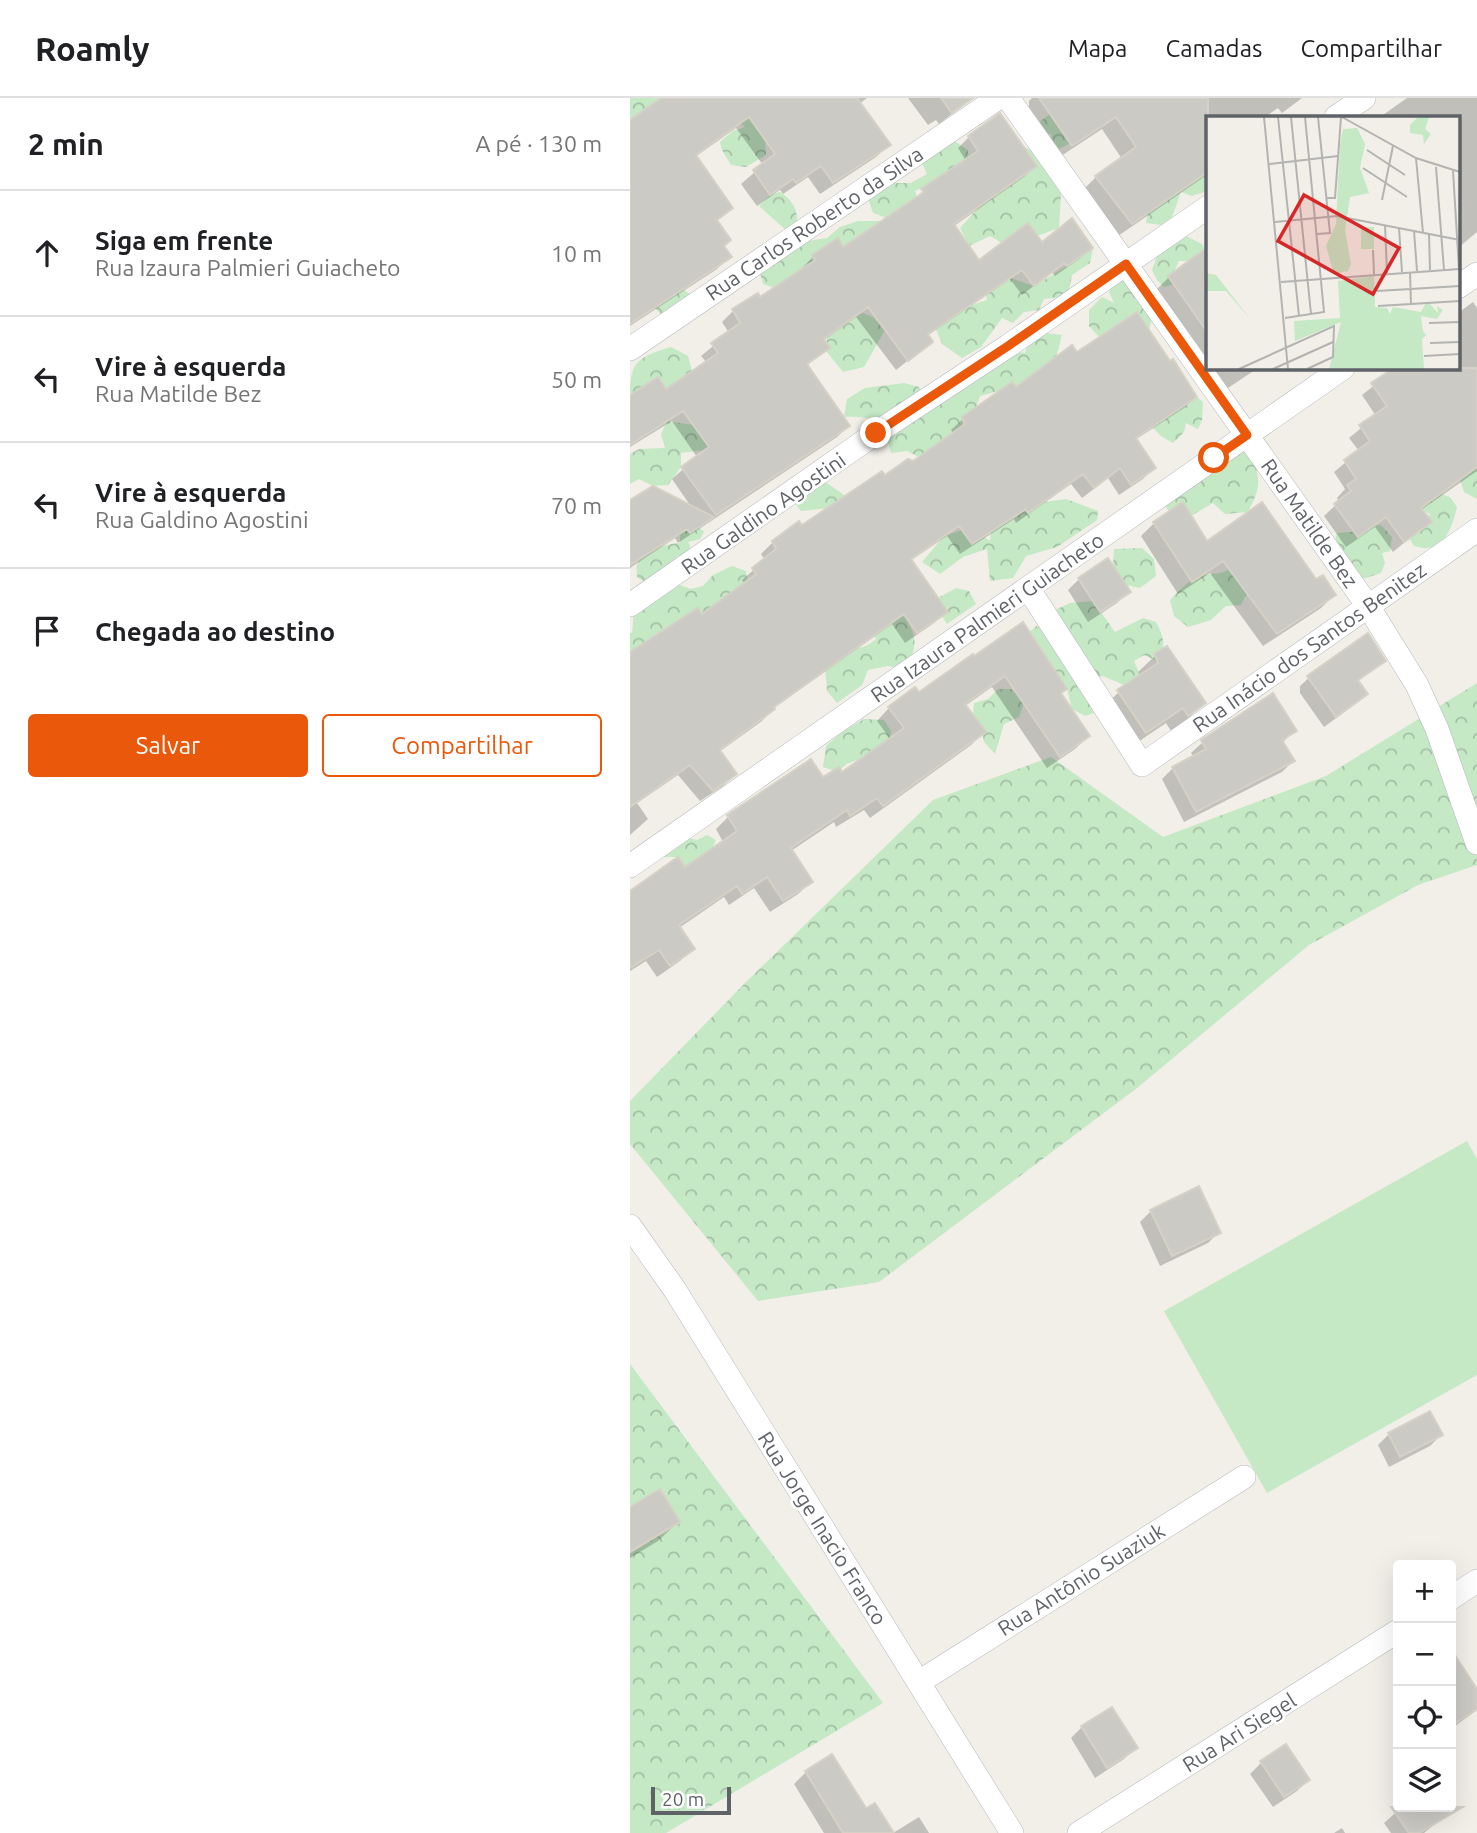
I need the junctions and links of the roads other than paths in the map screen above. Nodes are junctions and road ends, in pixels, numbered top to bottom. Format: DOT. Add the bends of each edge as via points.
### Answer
graph roads {
  1 [pos="998,98"];
  2 [pos="1008,98"];
  3 [pos="1364,98"];
  4 [pos="1337,116"];
  5 [pos="1206,208"];
  6 [pos="1126,264"];
  7 [pos="1477,274"];
  8 [pos="1460,286"];
  9 [pos="630,349"];
  10 [pos="1342,369"];
  11 [pos="1247,435"];
  12 [pos="1477,530"];
  13 [pos="1028,588"];
  14 [pos="630,605"];
  15 [pos="1368,606"];
  16 [pos="1477,842"];
  17 [pos="630,866"];
  18 [pos="630,1226"];
  19 [pos="1244,1477"];
  20 [pos="1477,1581"];
  21 [pos="1456,1595"];
  22 [pos="1393,1634"];
  23 [pos="919,1682"];
  24 [pos="1013,1833"];
  25 [pos="1079,1833"];
  1 -- 9 [label="street, Rua Carlos Roberto da Silva"];
  2 -- 6 [label="street, Rua Matilde Bez"];
  3 -- 4 [label="street"];
  5 -- 6 [label="street, Rua Galdino Agostini"];
  6 -- 11 [label="street, Rua Matilde Bez"];
  6 -- 14 [label="street, Rua Galdino Agostini"];
  7 -- 8 [label="street"];
  10 -- 11 [label="street, Rua Izaura Palmieri Guiacheto"];
  11 -- 13 [label="street, Rua Izaura Palmieri Guiacheto"];
  11 -- 15 [label="street, Rua Matilde Bez"];
  12 -- 15 [label="street, Rua Inácio dos Santos Benitez"];
  13 -- 15 [label="street, Rua Inácio dos Santos Benitez" via="1142,765"];
  13 -- 17 [label="street, Rua Izaura Palmieri Guiacheto"];
  15 -- 16 [label="street, Rua Matilde Bez" via="1417,685"];
  18 -- 23 [label="street, Rua Jorge Inacio Franco" via="675,1290"];
  19 -- 23 [label="street, Rua Antônio Suaziuk"];
  20 -- 21 [label="street"];
  22 -- 25 [label="street, Rua Ari Siegel"];
  23 -- 24 [label="street, Rua Jorge Inacio Franco"];
}
